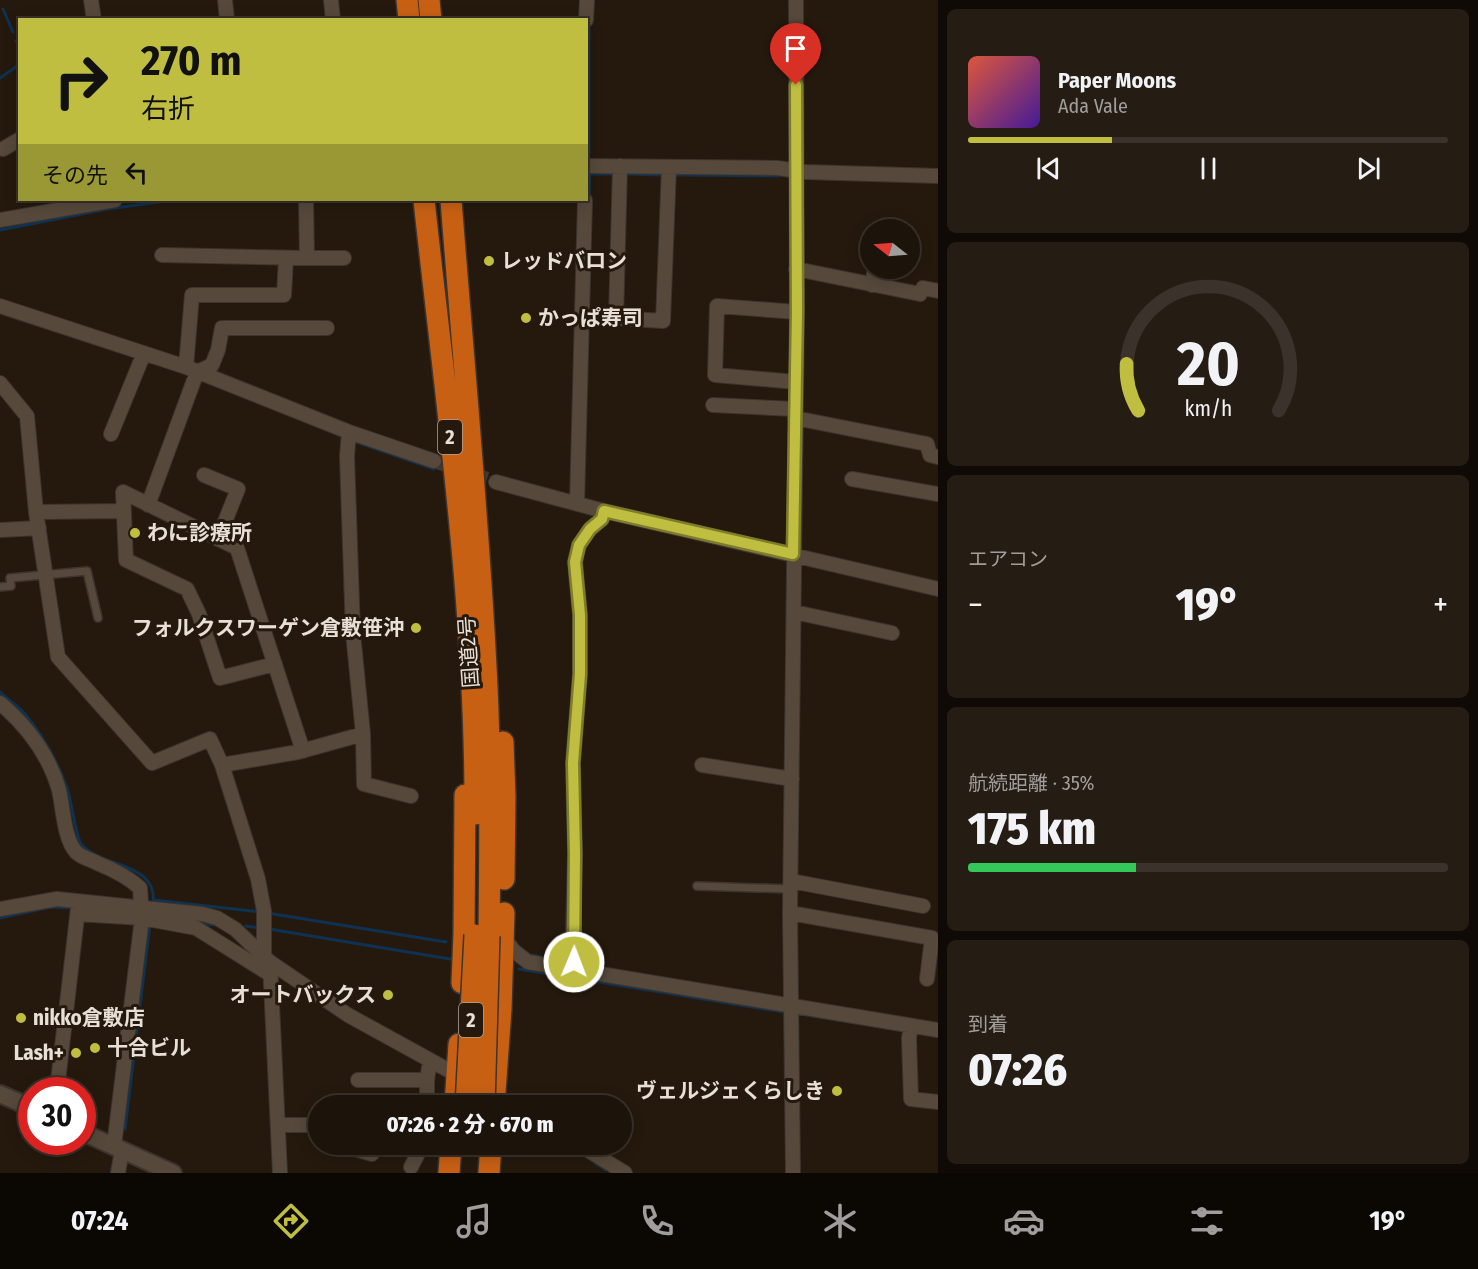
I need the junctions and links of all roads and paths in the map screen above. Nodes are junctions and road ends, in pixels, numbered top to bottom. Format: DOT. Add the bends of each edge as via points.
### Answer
graph roads {
  1 [pos="91,0"];
  2 [pos="225,0"];
  3 [pos="331,0"];
  4 [pos="407,0"];
  5 [pos="429,0"];
  6 [pos="586,0"];
  7 [pos="796,0"];
  8 [pos="94,18"];
  9 [pos="227,18"];
  10 [pos="333,18"];
  11 [pos="409,18"];
  12 [pos="431,18"];
  13 [pos="586,18"];
  14 [pos="18,140"];
  15 [pos="3,149"];
  16 [pos="588,165"];
  17 [pos="796,170"];
  18 [pos="619,171"];
  19 [pos="669,172"];
  20 [pos="938,176"];
  21 [pos="109,201"];
  22 [pos="306,201"];
  23 [pos="424,201"];
  24 [pos="451,201"];
  25 [pos="585,201"];
  26 [pos="0,220"];
  27 [pos="162,255"];
  28 [pos="286,258"];
  29 [pos="307,258"];
  30 [pos="344,258"];
  31 [pos="796,269"];
  32 [pos="873,279"];
  33 [pos="872,285"];
  34 [pos="938,291"];
  35 [pos="0,306"];
  36 [pos="797,312"];
  37 [pos="327,328"];
  38 [pos="142,357"];
  39 [pos="194,373"];
  40 [pos="796,382"];
  41 [pos="0,383"];
  42 [pos="713,405"];
  43 [pos="798,416"];
  44 [pos="111,434"];
  45 [pos="348,436"];
  46 [pos="938,457"];
  47 [pos="434,461"];
  48 [pos="204,475"];
  49 [pos="852,479"];
  50 [pos="496,482"];
  51 [pos="938,494"];
  52 [pos="577,504"];
  53 [pos="148,505"];
  54 [pos="123,511"];
  55 [pos="36,512"];
  56 [pos="603,515"];
  57 [pos="39,528"];
  58 [pos="0,530"];
  59 [pos="218,539"];
  60 [pos="793,554"];
  61 [pos="46,576"];
  62 [pos="0,587"];
  63 [pos="938,589"];
  64 [pos="794,612"];
  65 [pos="98,618"];
  66 [pos="892,633"];
  67 [pos="275,664"];
  68 [pos="471,675"];
  69 [pos="0,703"];
  70 [pos="363,734"];
  71 [pos="303,751"];
  72 [pos="222,765"];
  73 [pos="702,765"];
  74 [pos="792,778"];
  75 [pos="411,796"];
  76 [pos="791,885"];
  77 [pos="697,886"];
  78 [pos="922,906"];
  79 [pos="78,908"];
  80 [pos="0,909"];
  81 [pos="790,913"];
  82 [pos="149,914"];
  83 [pos="170,917"];
  84 [pos="489,936"];
  85 [pos="268,964"];
  86 [pos="573,966"];
  87 [pos="927,979"];
  88 [pos="791,1007"];
  89 [pos="910,1030"];
  90 [pos="938,1030"];
  91 [pos="429,1068"];
  92 [pos="448,1070"];
  93 [pos="58,1077"];
  94 [pos="358,1080"];
  95 [pos="0,1094"];
  96 [pos="428,1095"];
  97 [pos="456,1095"];
  98 [pos="467,1095"];
  99 [pos="484,1095"];
  100 [pos="495,1095"];
  101 [pos="18,1102"];
  102 [pos="938,1102"];
  103 [pos="278,1125"];
  104 [pos="308,1125"];
  105 [pos="96,1138"];
  106 [pos="118,1148"];
  107 [pos="417,1155"];
  108 [pos="451,1155"];
  109 [pos="463,1155"];
  110 [pos="480,1155"];
  111 [pos="490,1155"];
  112 [pos="596,1155"];
  113 [pos="411,1167"];
  114 [pos="118,1173"];
  115 [pos="173,1173"];
  116 [pos="280,1173"];
  117 [pos="449,1173"];
  118 [pos="462,1173"];
  119 [pos="479,1173"];
  120 [pos="489,1173"];
  121 [pos="625,1173"];
  122 [pos="793,1173"];
  1 -- 8 [label="street"];
  2 -- 9 [label="street"];
  3 -- 10 [label="street"];
  4 -- 11 [label="highway"];
  5 -- 12 [label="highway"];
  6 -- 13 [label="street"];
  7 -- 17 [label="street"];
  14 -- 15 [label="street"];
  16 -- 18 [label="street"];
  17 -- 19 [label="street"];
  17 -- 20 [label="street"];
  17 -- 31 [label="street"];
  18 -- 19 [label="street"];
  18 -- 19 [label="street" via="616,318 663,321"];
  21 -- 26 [label="street"];
  22 -- 29 [label="street"];
  23 -- 68 [label="highway, 国道2号 / 2"];
  24 -- 84 [label="highway, 国道2号 / 2" via="486,668"];
  25 -- 52 [label="street"];
  27 -- 28 [label="street"];
  28 -- 29 [label="street"];
  28 -- 39 [label="street" via="284,295 192,295"];
  29 -- 30 [label="street"];
  31 -- 33 [label="street"];
  31 -- 36 [label="street"];
  32 -- 33 [label="street"];
  33 -- 34 [label="street" via="920,294 923,288"];
  35 -- 38 [label="street"];
  36 -- 40 [label="street"];
  36 -- 40 [label="street" via="717,306 715,375"];
  37 -- 39 [label="street" via="222,328 212,365"];
  38 -- 39 [label="street"];
  38 -- 44 [label="street"];
  39 -- 45 [label="street"];
  39 -- 53 [label="street"];
  40 -- 43 [label="street"];
  41 -- 55 [label="street" via="27,416"];
  42 -- 43 [label="street"];
  43 -- 46 [label="street" via="927,444 930,455"];
  43 -- 60 [label="street"];
  45 -- 47 [label="street"];
  45 -- 70 [label="street" via="352,633"];
  48 -- 59 [label="street" via="238,489"];
  49 -- 51 [label="street"];
  50 -- 52 [label="street"];
  52 -- 56 [label="street"];
  53 -- 54 [label="street" via="123,492"];
  53 -- 59 [label="street"];
  54 -- 55 [label="street"];
  54 -- 67 [label="street" via="126,560 187,589 220,678"];
  55 -- 57 [label="street"];
  56 -- 60 [label="street"];
  56 -- 86 [label="street" via="579,545 575,562 580,674 573,763"];
  57 -- 58 [label="street"];
  57 -- 61 [label="street"];
  59 -- 67 [label="street" via="237,548"];
  60 -- 63 [label="street"];
  60 -- 64 [label="street"];
  61 -- 62 [label="lane" via="10,578 11,586"];
  61 -- 65 [label="lane" via="87,571"];
  61 -- 72 [label="street" via="58,657 152,763 210,738"];
  64 -- 66 [label="street"];
  64 -- 74 [label="street"];
  67 -- 71 [label="street"];
  68 -- 84 [label="highway, 国道2号 / 2" via="476,793"];
  68 -- 97 [label="highway" via="464,704 465,934"];
  69 -- 82 [label="street" via="33,736 53,773 75,851 129,878 140,888"];
  70 -- 71 [label="street"];
  70 -- 75 [label="street" via="364,784"];
  71 -- 72 [label="street"];
  72 -- 85 [label="street" via="258,879"];
  73 -- 74 [label="street"];
  74 -- 76 [label="street"];
  76 -- 77 [label="lane"];
  76 -- 78 [label="street"];
  76 -- 81 [label="street"];
  79 -- 80 [label="street" via="57,899"];
  79 -- 82 [label="street"];
  79 -- 93 [label="street"];
  81 -- 87 [label="street" via="932,938"];
  81 -- 88 [label="street"];
  82 -- 83 [label="street"];
  82 -- 106 [label="street"];
  83 -- 85 [label="street"];
  83 -- 85 [label="street" via="209,915 226,922"];
  84 -- 86 [label="street" via="528,962"];
  84 -- 98 [label="highway, 国道2号 / 2, bridge"];
  84 -- 99 [label="highway, 国道2号 / 2, bridge"];
  84 -- 100 [label="highway" via="501,1009"];
  85 -- 91 [label="street"];
  85 -- 103 [label="street"];
  86 -- 88 [label="street"];
  88 -- 89 [label="street"];
  88 -- 122 [label="street"];
  89 -- 90 [label="street"];
  89 -- 102 [label="street" via="910,1099"];
  91 -- 92 [label="street"];
  91 -- 94 [label="street"];
  91 -- 96 [label="street"];
  95 -- 101 [label="street"];
  103 -- 104 [label="street"];
  103 -- 116 [label="street"];
  105 -- 106 [label="street"];
  106 -- 114 [label="street"];
  106 -- 115 [label="street"];
  107 -- 113 [label="street"];
  108 -- 117 [label="highway"];
  109 -- 118 [label="highway"];
  110 -- 119 [label="highway"];
  111 -- 120 [label="highway"];
  112 -- 121 [label="street"];
}
